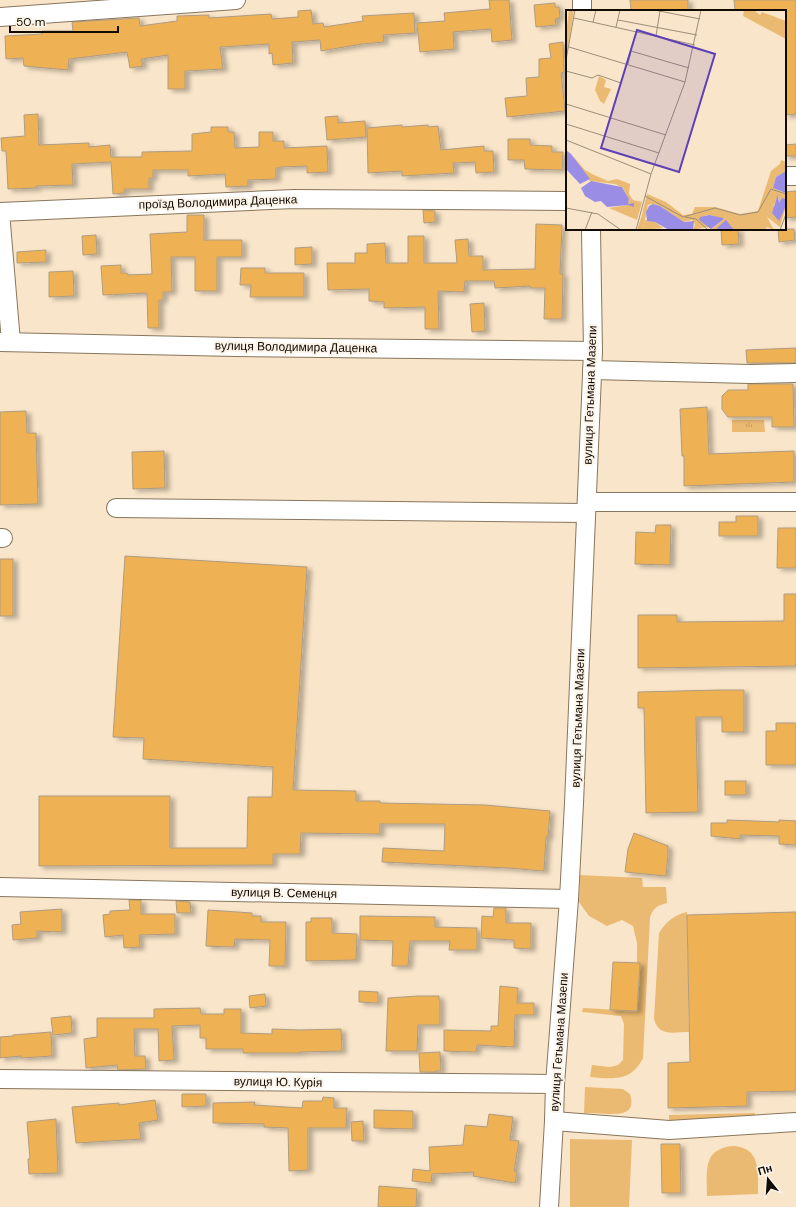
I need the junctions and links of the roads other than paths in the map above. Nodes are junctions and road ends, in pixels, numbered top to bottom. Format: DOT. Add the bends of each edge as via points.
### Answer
graph roads {
  1 [pos="236,0"];
  2 [pos="192,2"];
  3 [pos="0,17"];
  4 [pos="566,201"];
  5 [pos="591,230"];
  6 [pos="5,342"];
  7 [pos="593,351"];
  8 [pos="592,370"];
  9 [pos="796,373"];
  10 [pos="796,502"];
  11 [pos="116,508"];
  12 [pos="586,508"];
  13 [pos="0,887"];
  14 [pos="569,899"];
  15 [pos="0,1079"];
  16 [pos="555,1084"];
  17 [pos="554,1121"];
  18 [pos="796,1122"];
  19 [pos="549,1207"];
  1 -- 2 [label="street"];
  2 -- 3 [label="street"];
  4 -- 6 [label="street, проїзд Володимира Даценка" via="294,199 0,212"];
  5 -- 7 [label="street, вулиця Гетьмана Мазепи"];
  6 -- 7 [label="street, вулиця Володимира Даценка"];
  7 -- 8 [label="street, вулиця Гетьмана Мазепи"];
  8 -- 9 [label="street"];
  8 -- 12 [label="street, вулиця Гетьмана Мазепи"];
  10 -- 12 [label="street"];
  11 -- 12 [label="street"];
  12 -- 14 [label="street, вулиця Гетьмана Мазепи"];
  13 -- 14 [label="street, вулиця В. Семенця"];
  14 -- 16 [label="street, вулиця Гетьмана Мазепи"];
  15 -- 16 [label="street, вулиця Ю. Курія"];
  16 -- 17 [label="street, вулиця Гетьмана Мазепи"];
  17 -- 18 [label="street" via="669,1130"];
  17 -- 19 [label="street, вулиця Гетьмана Мазепи"];
}
